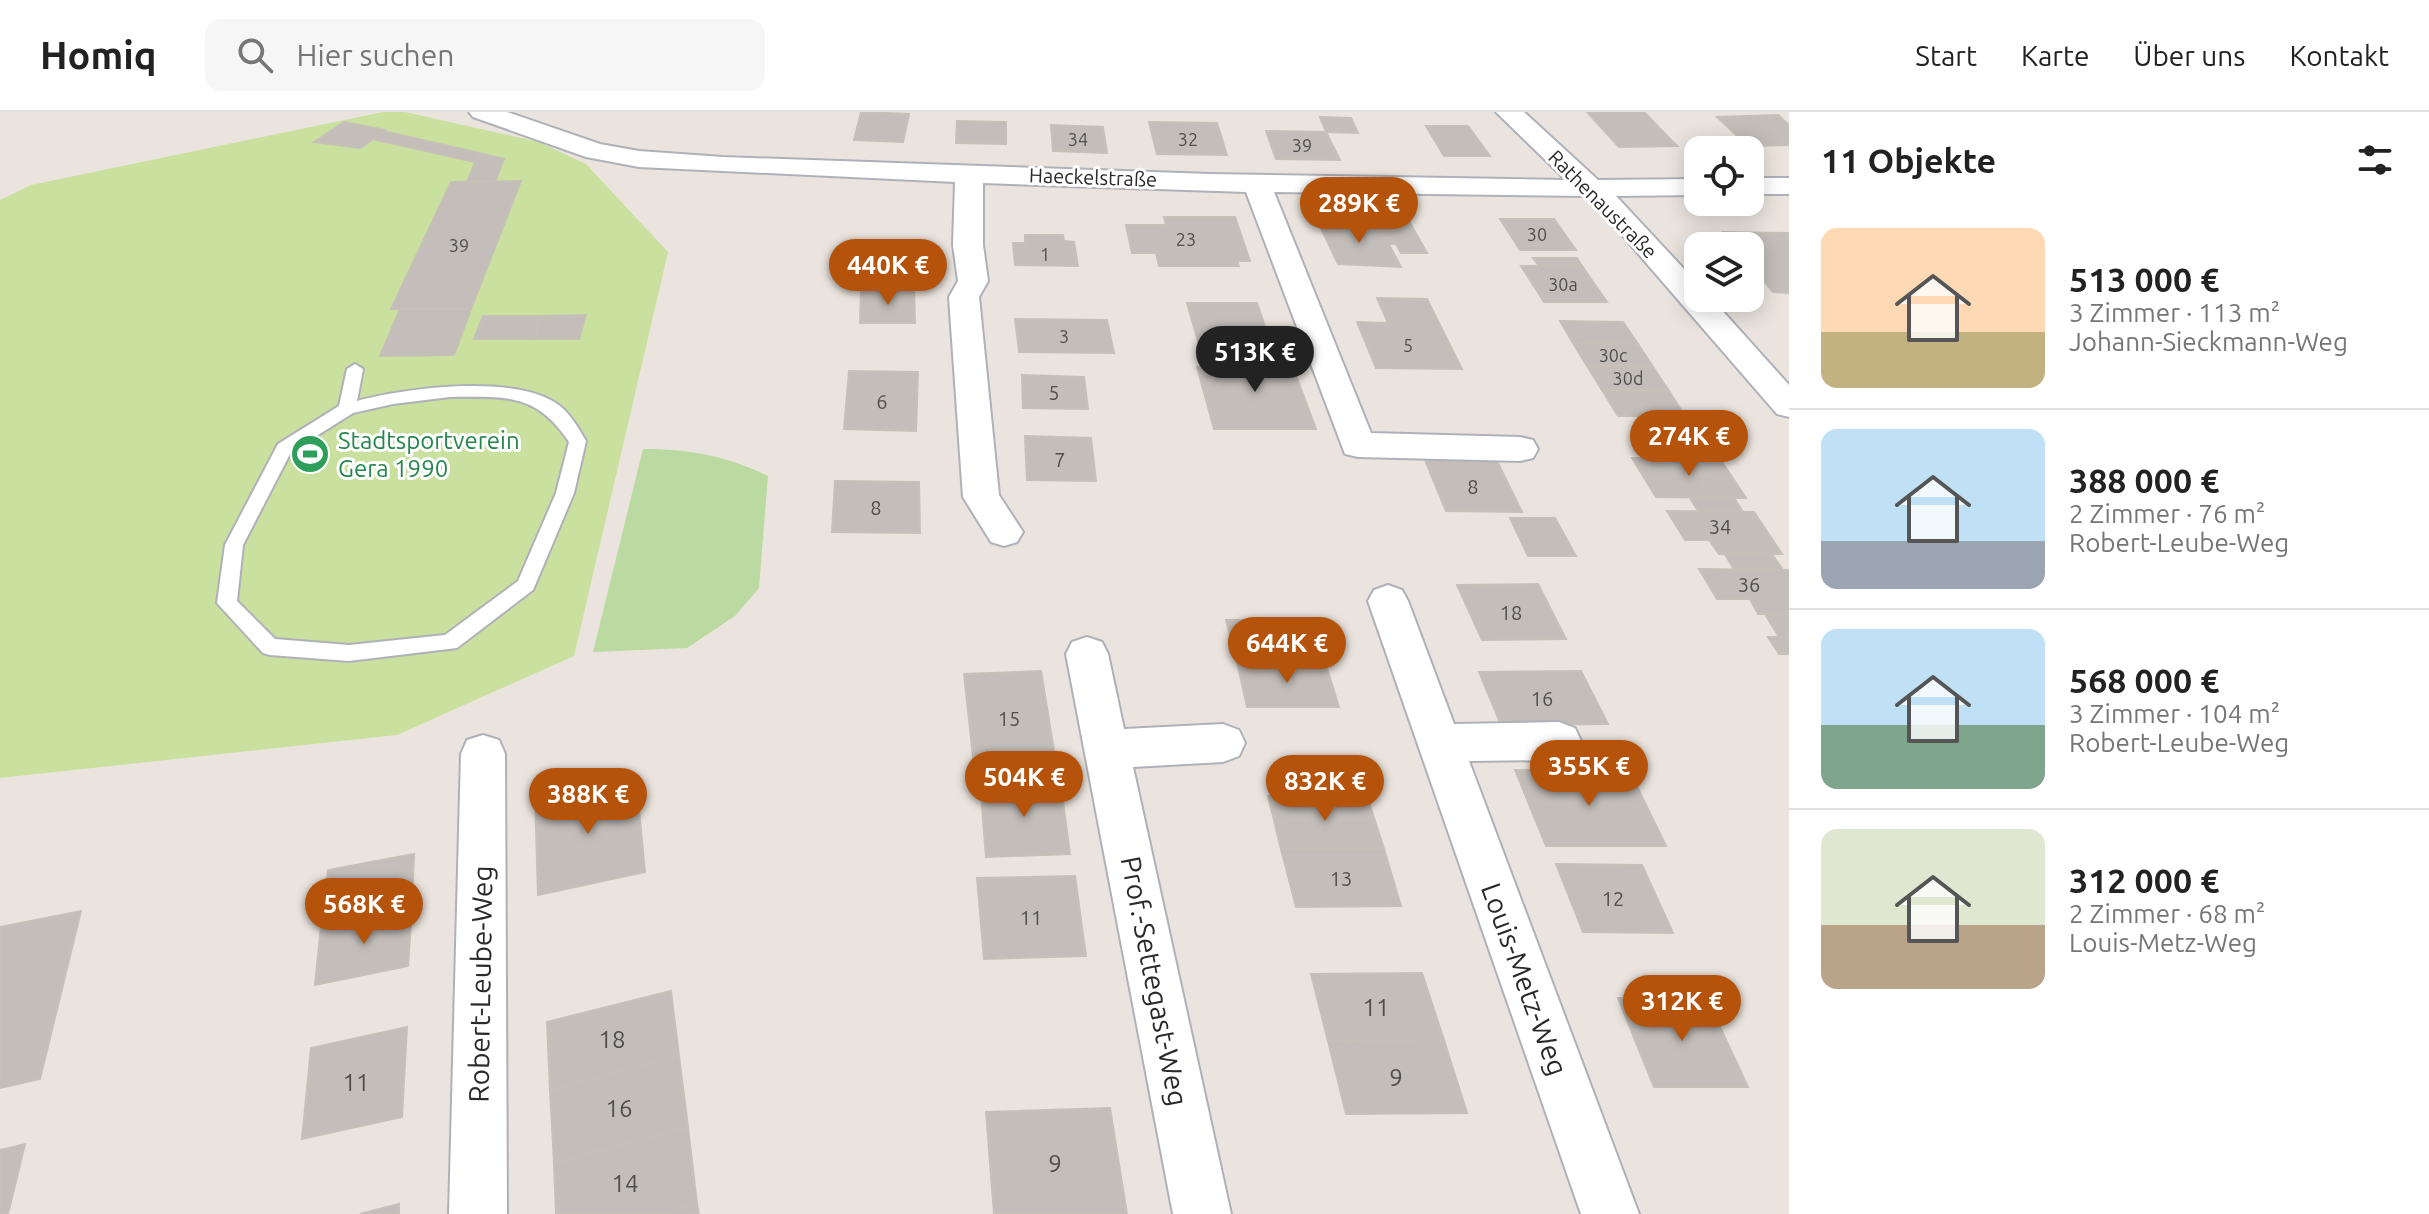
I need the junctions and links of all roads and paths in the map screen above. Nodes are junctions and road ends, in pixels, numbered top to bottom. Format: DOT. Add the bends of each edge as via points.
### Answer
graph roads {
  1 [pos="1509,112"];
  2 [pos="493,113"];
  3 [pos="969,173"];
  4 [pos="1257,183"];
  5 [pos="1764,186"];
  6 [pos="1789,186"];
  7 [pos="1684,187"];
  8 [pos="1590,188"];
  9 [pos="355,369"];
  10 [pos="1789,406"];
  11 [pos="347,409"];
  12 [pos="1520,449"];
  13 [pos="1004,532"];
  14 [pos="1388,601"];
  15 [pos="1087,654"];
  16 [pos="1559,741"];
  17 [pos="1223,743"];
  18 [pos="1439,743"];
  19 [pos="1108,749"];
  20 [pos="483,754"];
  21 [pos="478,1214"];
  22 [pos="1202,1214"];
  23 [pos="1610,1214"];
  1 -- 8 [label="street, Rathenaustraße"];
  2 -- 3 [label="street, Haeckelstraße" via="595,151 639,159"];
  3 -- 4 [label="street, Haeckelstraße"];
  3 -- 13 [label="street" via="973,281 964,297 981,497"];
  4 -- 8 [label="street, Haeckelstraße"];
  4 -- 12 [label="street" via="1358,445"];
  5 -- 6 [label="street"];
  7 -- 8 [label="street, Haeckelstraße"];
  8 -- 10 [label="street, Rathenaustraße"];
  9 -- 11 [label="lane"];
  11 -- 11 [label="lane" via="284,448 234,545 227,603 270,647 349,653 450,642 526,585 565,493 578,441 552,408 508,393 425,394"];
  14 -- 18 [label="street, Louis-Metz-Weg"];
  15 -- 19 [label="street, Prof.-Settegast-Weg"];
  16 -- 18 [label="street"];
  17 -- 19 [label="street"];
  18 -- 23 [label="street, Louis-Metz-Weg"];
  19 -- 22 [label="street, Prof.-Settegast-Weg"];
  20 -- 21 [label="street, Robert-Leube-Weg"];
}
